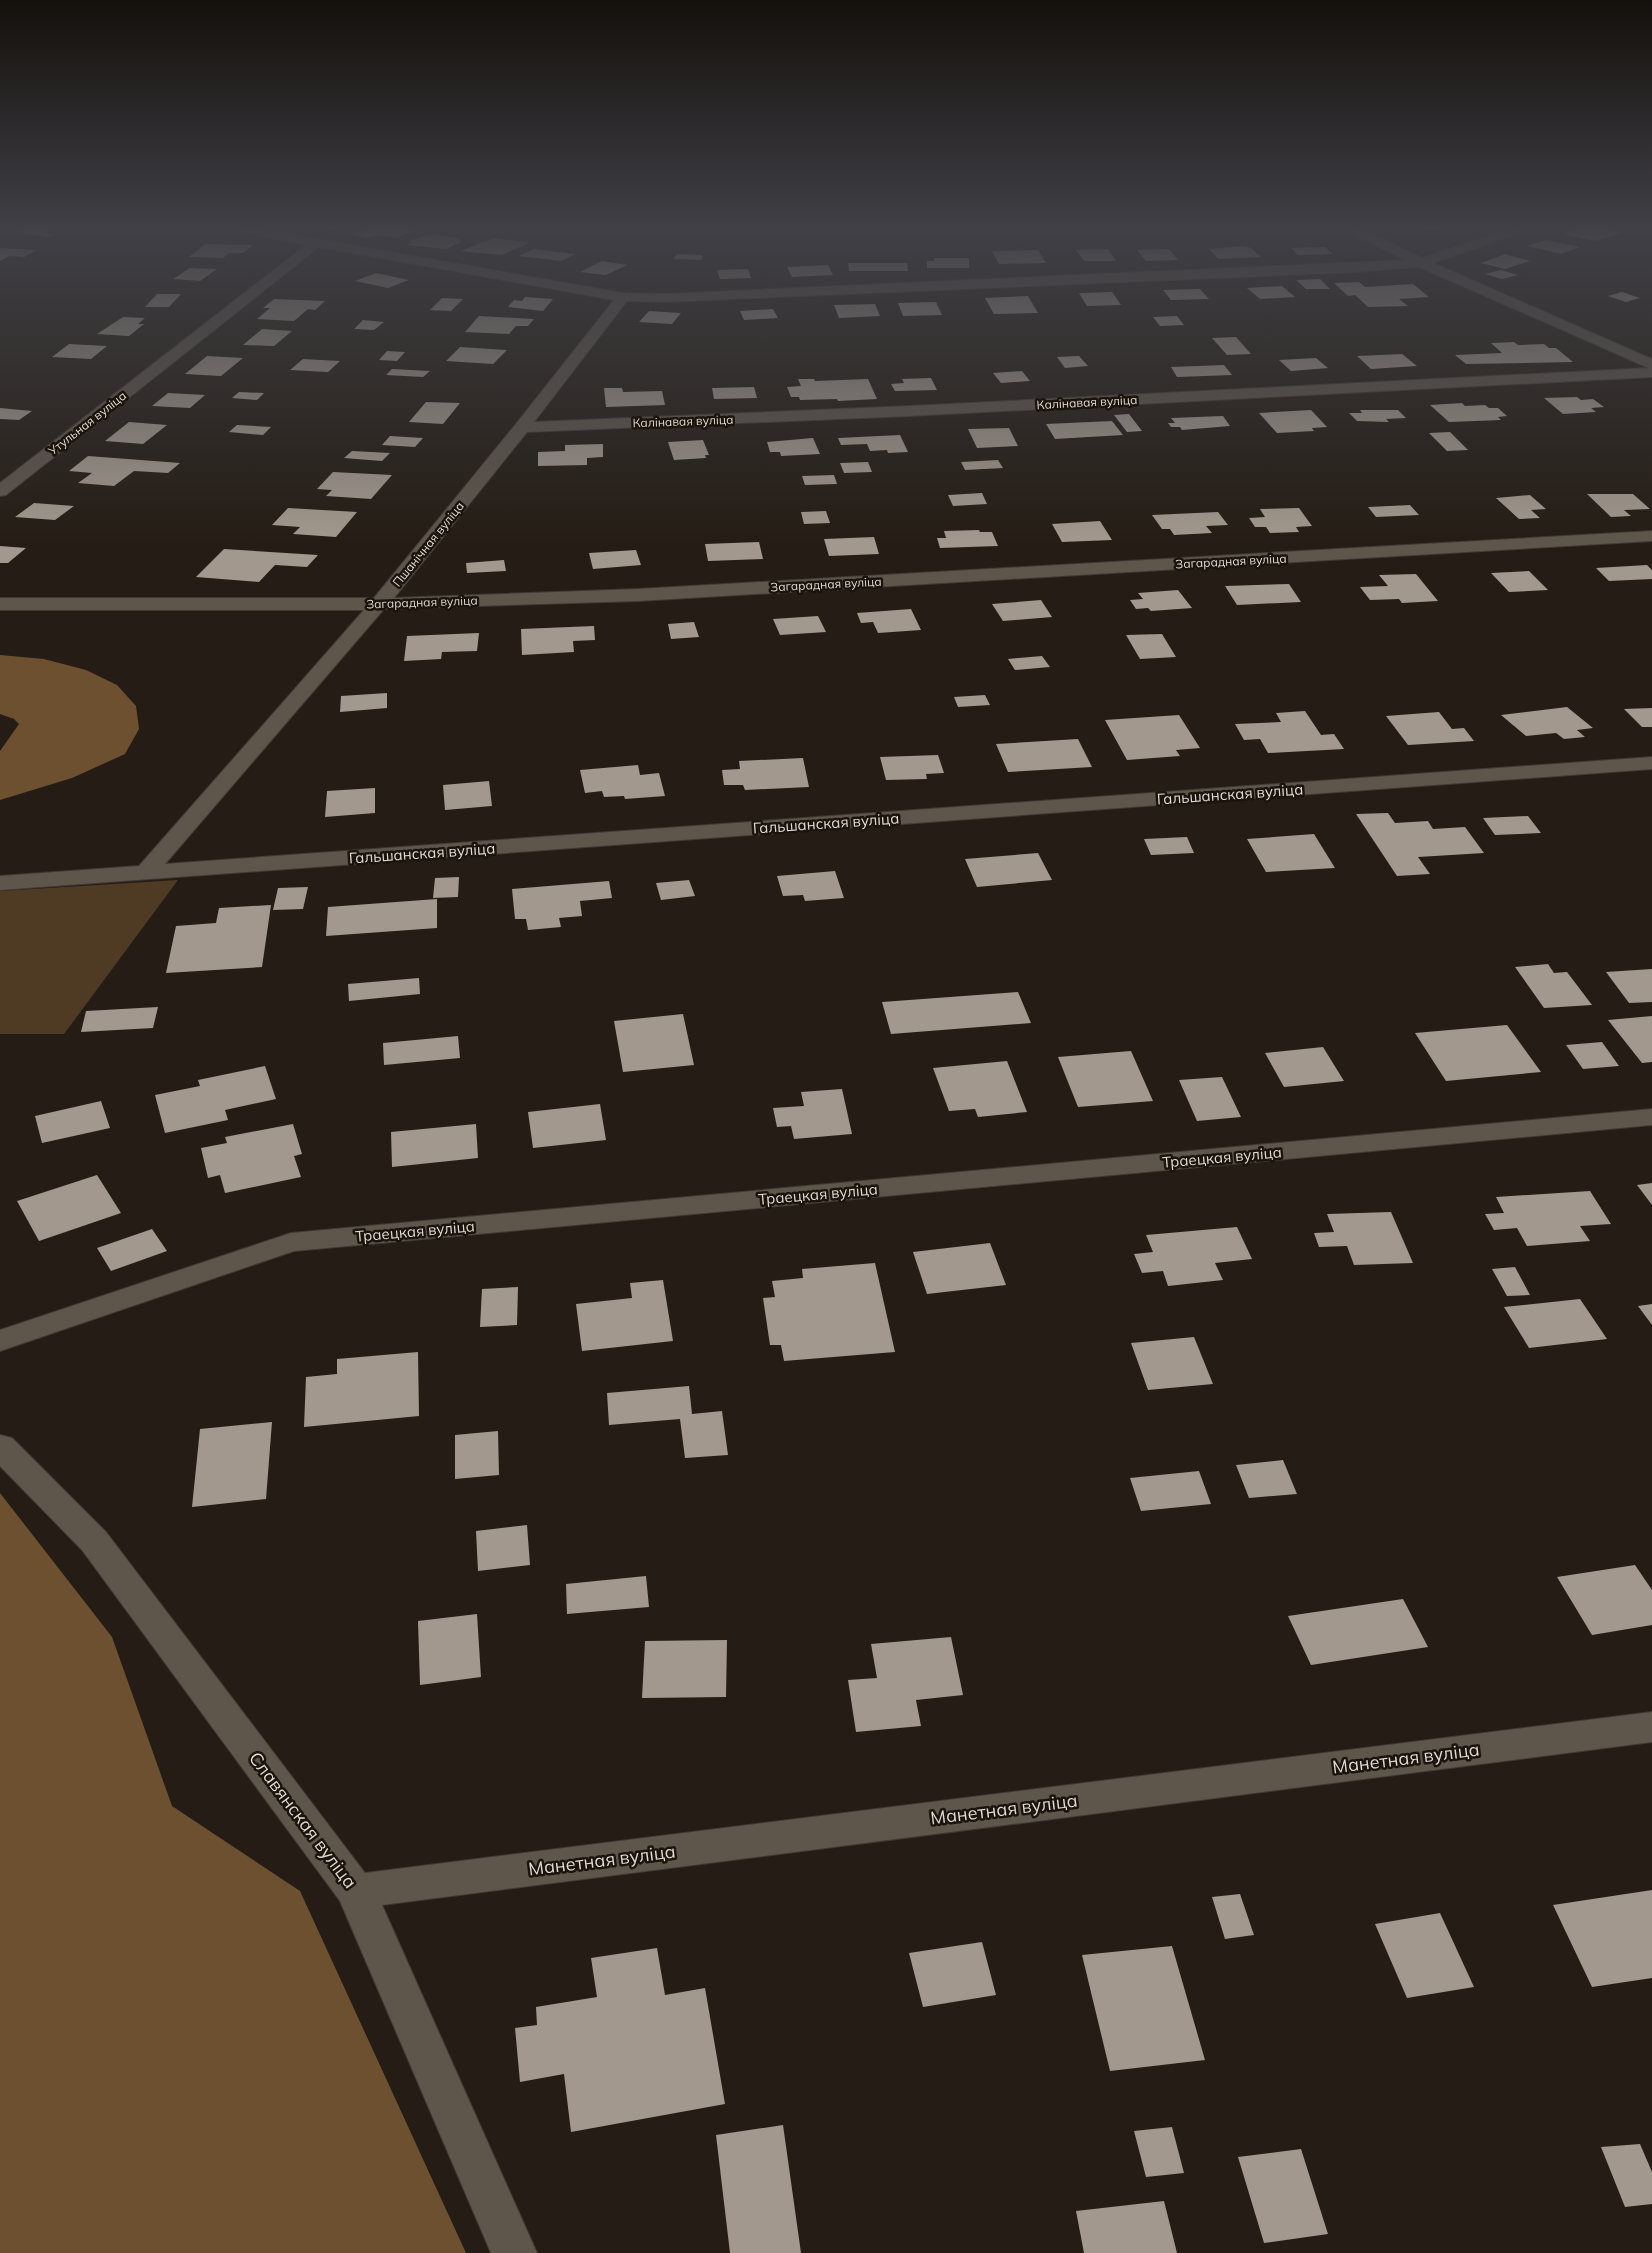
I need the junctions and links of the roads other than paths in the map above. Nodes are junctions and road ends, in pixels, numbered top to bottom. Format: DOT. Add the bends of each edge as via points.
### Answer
graph roads {
  1 [pos="205,330"];
  2 [pos="597,330"];
  3 [pos="1574,330"];
  4 [pos="1652,364"];
  5 [pos="1652,372"];
  6 [pos="522,427"];
  7 [pos="0,491"];
  8 [pos="1652,536"];
  9 [pos="0,604"];
  10 [pos="379,604"];
  11 [pos="1652,763"];
  12 [pos="145,873"];
  13 [pos="0,883"];
  14 [pos="1652,1117"];
  15 [pos="0,1341"];
  16 [pos="0,1446"];
  17 [pos="1652,1727"];
  18 [pos="356,1891"];
  19 [pos="514,2253"];
  1 -- 7 [label="street, Утульная вуліца"];
  2 -- 6 [label="street, Пшанічная вуліца"];
  3 -- 4 [label="street"];
  5 -- 6 [label="street, Калінавая вуліца" via="910,411"];
  6 -- 10 [label="street, Пшанічная вуліца"];
  8 -- 10 [label="street, Загарадная вуліца" via="648,595"];
  9 -- 10 [label="street, Загарадная вуліца"];
  10 -- 12 [label="street, Пшанічная вуліца"];
  11 -- 12 [label="street, Гальшанская вуліца"];
  12 -- 13 [label="street, Гальшанская вуліца"];
  14 -- 15 [label="street, Траецкая вуліца" via="290,1242"];
  16 -- 18 [label="street, Славянская вуліца" via="94,1541"];
  17 -- 18 [label="street, Манетная вуліца"];
  18 -- 19 [label="street, Славянская вуліца"];
}
